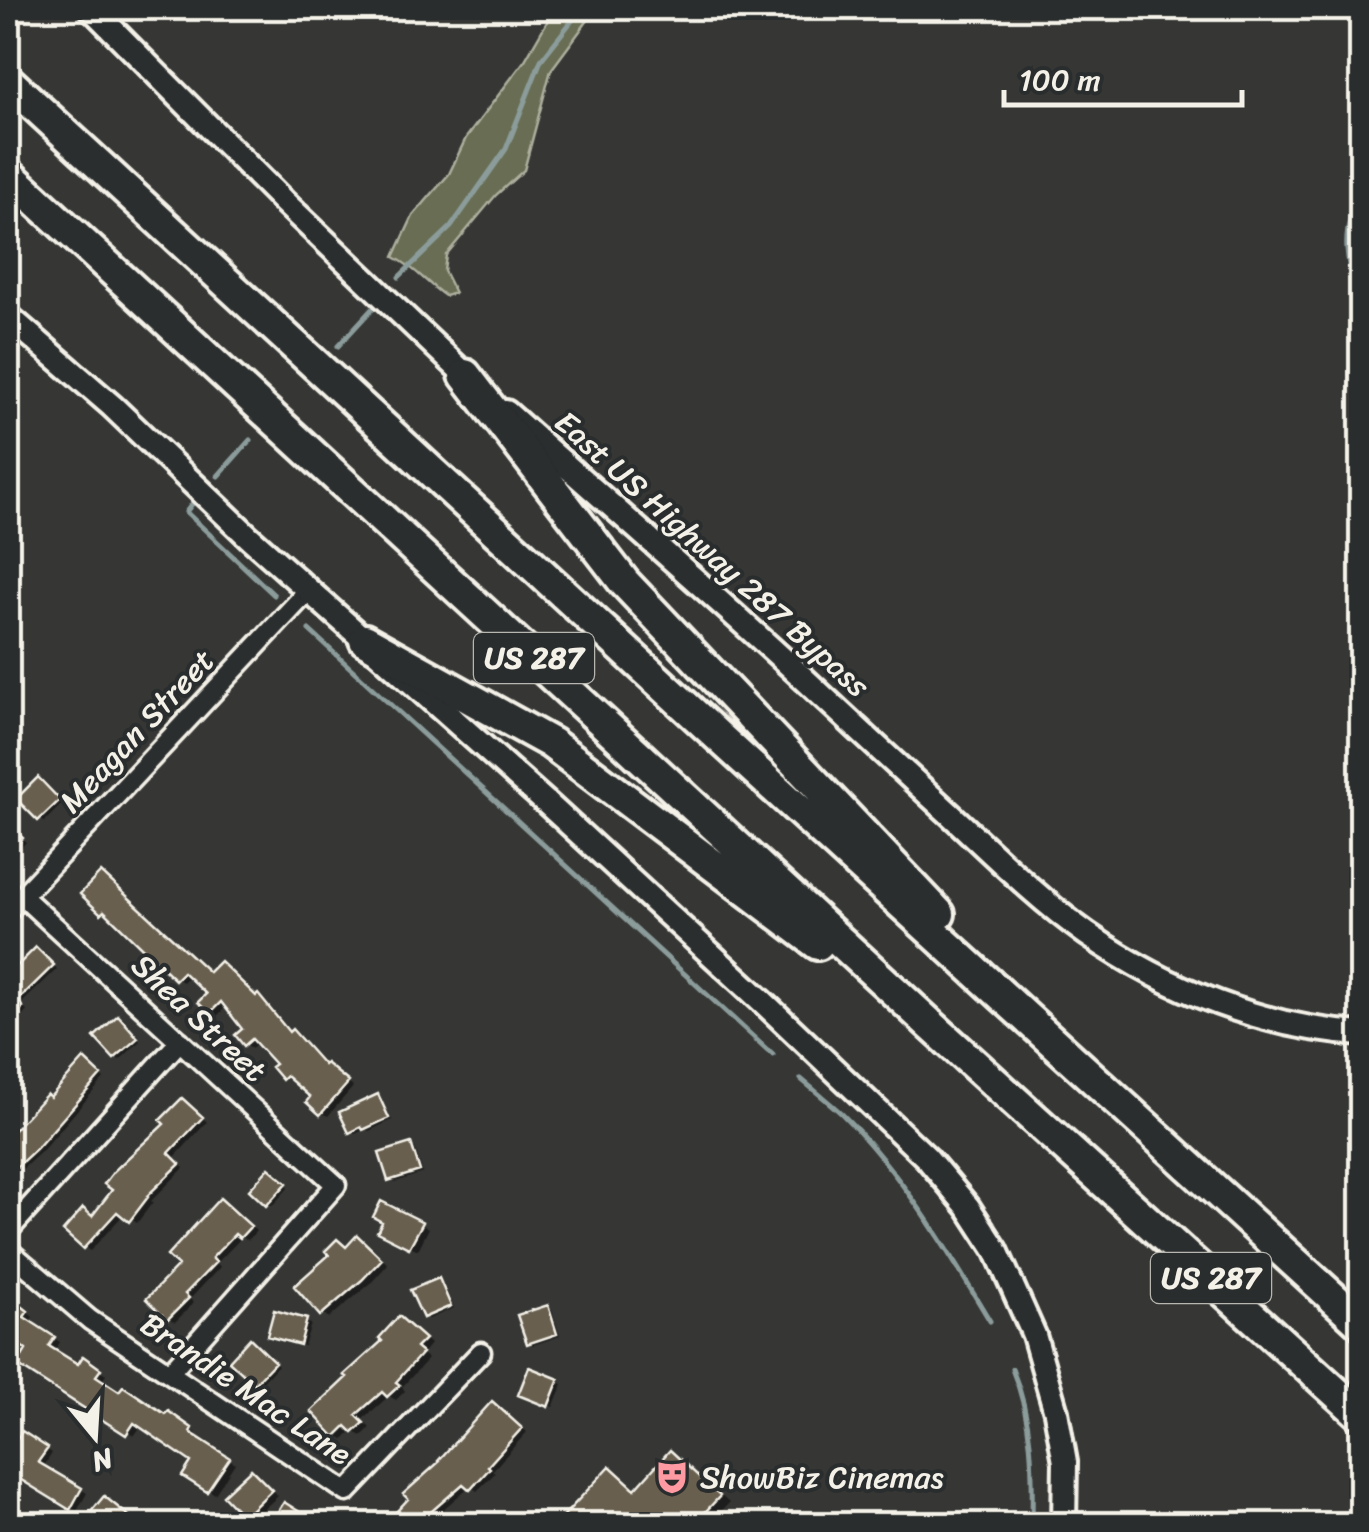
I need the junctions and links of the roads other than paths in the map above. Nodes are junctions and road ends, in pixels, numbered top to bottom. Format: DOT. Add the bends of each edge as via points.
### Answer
graph roads {
  1 [pos="91,8"];
  2 [pos="8,81"];
  3 [pos="8,174"];
  4 [pos="8,316"];
  5 [pos="465,376"];
  6 [pos="310,590"];
  7 [pos="365,640"];
  8 [pos="22,896"];
  9 [pos="8,911"];
  10 [pos="971,967"];
  11 [pos="1362,1034"];
  12 [pos="180,1041"];
  13 [pos="1060,1142"];
  14 [pos="8,1230"];
  15 [pos="8,1250"];
  16 [pos="1362,1324"];
  17 [pos="481,1352"];
  18 [pos="169,1373"];
  19 [pos="1362,1416"];
  20 [pos="1064,1524"];
  1 -- 5 [label="main road, East US Highway 287 Bypass"];
  2 -- 10 [label="highway, US 287"];
  3 -- 13 [label="highway, US 287"];
  4 -- 6 [label="main road"];
  5 -- 10 [label="highway" via="624,582 932,906"];
  5 -- 11 [label="main road, East US Highway 287 Bypass" via="1027,886 1087,933 1205,999"];
  6 -- 7 [label="main road"];
  6 -- 8 [label="street, Meagan Street"];
  7 -- 13 [label="highway" via="551,743 833,955 1027,1128"];
  7 -- 20 [label="main road" via="763,1002 927,1158 968,1207 1018,1294 1046,1371 1064,1462"];
  8 -- 9 [label="street, Meagan Street"];
  8 -- 12 [label="street, Shea Street"];
  10 -- 16 [label="highway, US 287"];
  12 -- 14 [label="street"];
  12 -- 18 [label="street, Shea Street" via="336,1185"];
  13 -- 19 [label="highway, US 287"];
  15 -- 18 [label="street, Brandie Mac Lane" via="90,1320"];
  17 -- 18 [label="street, Brandie Mac Lane" via="347,1492"];
}
